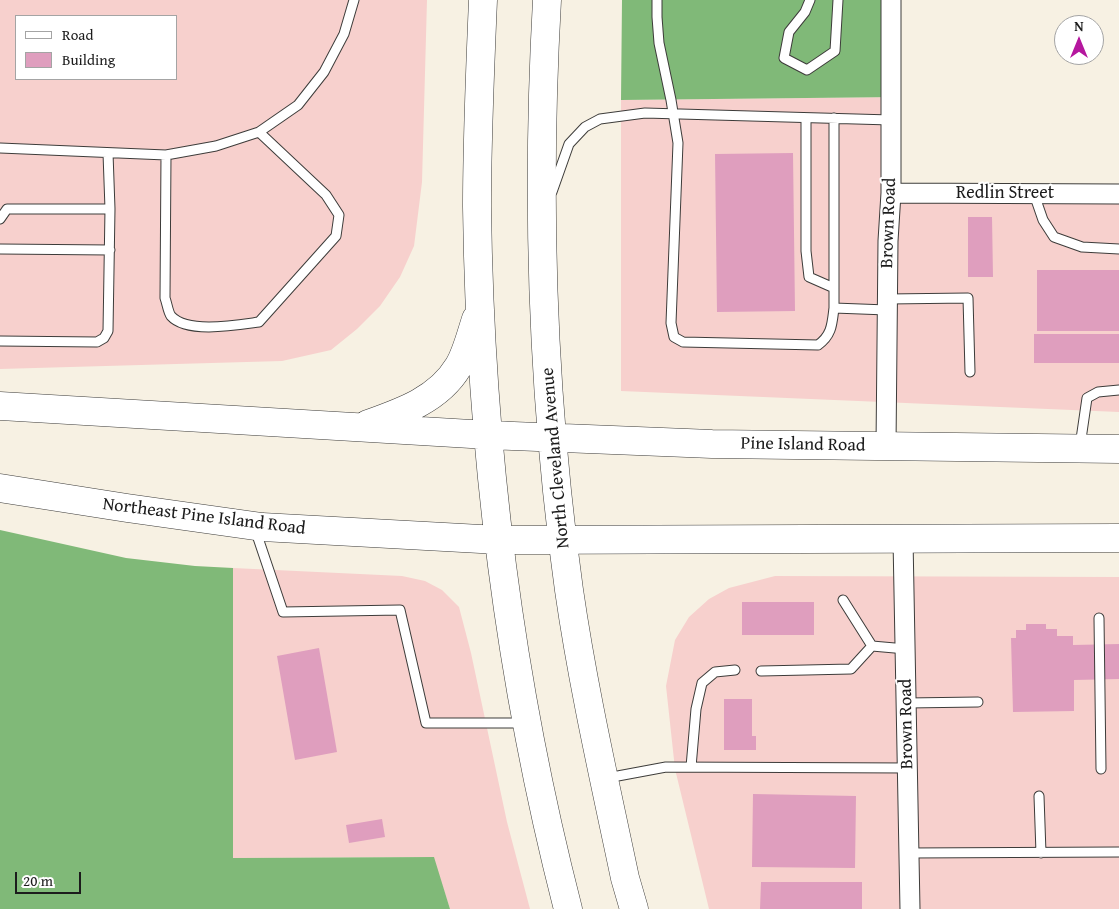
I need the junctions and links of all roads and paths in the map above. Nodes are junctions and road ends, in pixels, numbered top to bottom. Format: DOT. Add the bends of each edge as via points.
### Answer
graph roads {
  1 [pos="354,0"];
  2 [pos="483,0"];
  3 [pos="547,0"];
  4 [pos="657,0"];
  5 [pos="810,0"];
  6 [pos="838,0"];
  7 [pos="891,0"];
  8 [pos="673,114"];
  9 [pos="806,118"];
  10 [pos="834,118"];
  11 [pos="891,120"];
  12 [pos="259,132"];
  13 [pos="0,148"];
  14 [pos="108,153"];
  15 [pos="166,154"];
  16 [pos="891,193"];
  17 [pos="1034,194"];
  18 [pos="1119,194"];
  19 [pos="110,209"];
  20 [pos="0,218"];
  21 [pos="542,220"];
  22 [pos="0,249"];
  23 [pos="1119,249"];
  24 [pos="110,250"];
  25 [pos="834,288"];
  26 [pos="888,304"];
  27 [pos="481,306"];
  28 [pos="834,308"];
  29 [pos="0,341"];
  30 [pos="970,372"];
  31 [pos="1119,390"];
  32 [pos="0,406"];
  33 [pos="358,428"];
  34 [pos="488,435"];
  35 [pos="552,438"];
  36 [pos="886,446"];
  37 [pos="1080,448"];
  38 [pos="1119,449"];
  39 [pos="0,488"];
  40 [pos="254,526"];
  41 [pos="903,538"];
  42 [pos="1119,538"];
  43 [pos="563,539"];
  44 [pos="500,540"];
  45 [pos="843,600"];
  46 [pos="1099,618"];
  47 [pos="872,646"];
  48 [pos="906,649"];
  49 [pos="735,670"];
  50 [pos="761,671"];
  51 [pos="978,702"];
  52 [pos="907,704"];
  53 [pos="526,723"];
  54 [pos="691,767"];
  55 [pos="908,768"];
  56 [pos="1101,769"];
  57 [pos="604,779"];
  58 [pos="1039,796"];
  59 [pos="1119,852"];
  60 [pos="909,853"];
  61 [pos="1041,853"];
  62 [pos="568,909"];
  63 [pos="634,909"];
  64 [pos="910,909"];
  1 -- 12 [label="lane" via="344,34 324,72 298,105"];
  2 -- 27 [label="main road" via="477,208"];
  3 -- 21 [label="main road, North Cleveland Avenue" via="543,63"];
  4 -- 8 [label="lane" via="659,43"];
  5 -- 6 [label="lane" via="805,12 788,32 784,58 807,70 836,51"];
  7 -- 11 [label="street, Brown Road"];
  8 -- 9 [label="lane"];
  8 -- 21 [label="lane" via="645,113 600,119 585,126 569,144"];
  8 -- 28 [label="lane" via="678,143 671,323 674,337 683,342 818,345 832,331"];
  9 -- 10 [label="lane"];
  9 -- 25 [label="lane" via="809,278"];
  10 -- 11 [label="lane"];
  10 -- 25 [label="lane"];
  11 -- 16 [label="street, Brown Road"];
  12 -- 15 [label="lane" via="216,146"];
  12 -- 15 [label="lane" via="326,195 339,214 336,236 259,322 221,327 184,325 171,316 165,298"];
  13 -- 14 [label="lane"];
  14 -- 15 [label="lane"];
  14 -- 19 [label="lane"];
  16 -- 17 [label="street, Redlin Street"];
  16 -- 26 [label="street, Brown Road"];
  17 -- 18 [label="street, Redlin Street"];
  17 -- 23 [label="lane" via="1043,220 1054,237 1082,247"];
  19 -- 20 [label="lane" via="7,209"];
  19 -- 24 [label="lane"];
  21 -- 35 [label="main road, North Cleveland Avenue"];
  22 -- 24 [label="lane"];
  24 -- 29 [label="lane" via="108,331 104,338 97,342"];
  25 -- 28 [label="lane"];
  26 -- 28 [label="lane"];
  26 -- 30 [label="lane" via="968,298"];
  26 -- 36 [label="street, Brown Road"];
  27 -- 33 [label="main road" via="459,367 438,390 406,410"];
  27 -- 34 [label="main road"];
  31 -- 37 [label="lane" via="1098,392 1087,398"];
  32 -- 33 [label="main road"];
  33 -- 34 [label="main road"];
  34 -- 35 [label="main road, Pine Island Road"];
  34 -- 44 [label="main road"];
  35 -- 36 [label="main road, Pine Island Road"];
  35 -- 43 [label="main road, North Cleveland Avenue"];
  36 -- 37 [label="main road, Pine Island Road"];
  37 -- 38 [label="main road, Pine Island Road"];
  39 -- 40 [label="main road, Northeast Pine Island Road"];
  40 -- 44 [label="main road, Northeast Pine Island Road"];
  40 -- 53 [label="lane" via="283,612 400,610 426,723"];
  41 -- 42 [label="main road"];
  41 -- 43 [label="main road"];
  41 -- 48 [label="street, Brown Road"];
  43 -- 44 [label="main road"];
  43 -- 57 [label="main road, North Cleveland Avenue" via="582,672"];
  44 -- 53 [label="main road"];
  45 -- 47 [label="lane"];
  46 -- 56 [label="lane"];
  47 -- 48 [label="lane"];
  47 -- 50 [label="lane" via="851,668"];
  48 -- 52 [label="street, Brown Road"];
  49 -- 54 [label="lane" via="715,672 702,683 696,709"];
  51 -- 52 [label="lane"];
  52 -- 55 [label="street, Brown Road"];
  53 -- 62 [label="main road"];
  54 -- 55 [label="lane"];
  54 -- 57 [label="lane" via="666,767"];
  55 -- 60 [label="street, Brown Road"];
  57 -- 63 [label="main road, North Cleveland Avenue"];
  58 -- 61 [label="lane"];
  59 -- 61 [label="lane"];
  60 -- 61 [label="lane"];
  60 -- 64 [label="street, Brown Road"];
}
